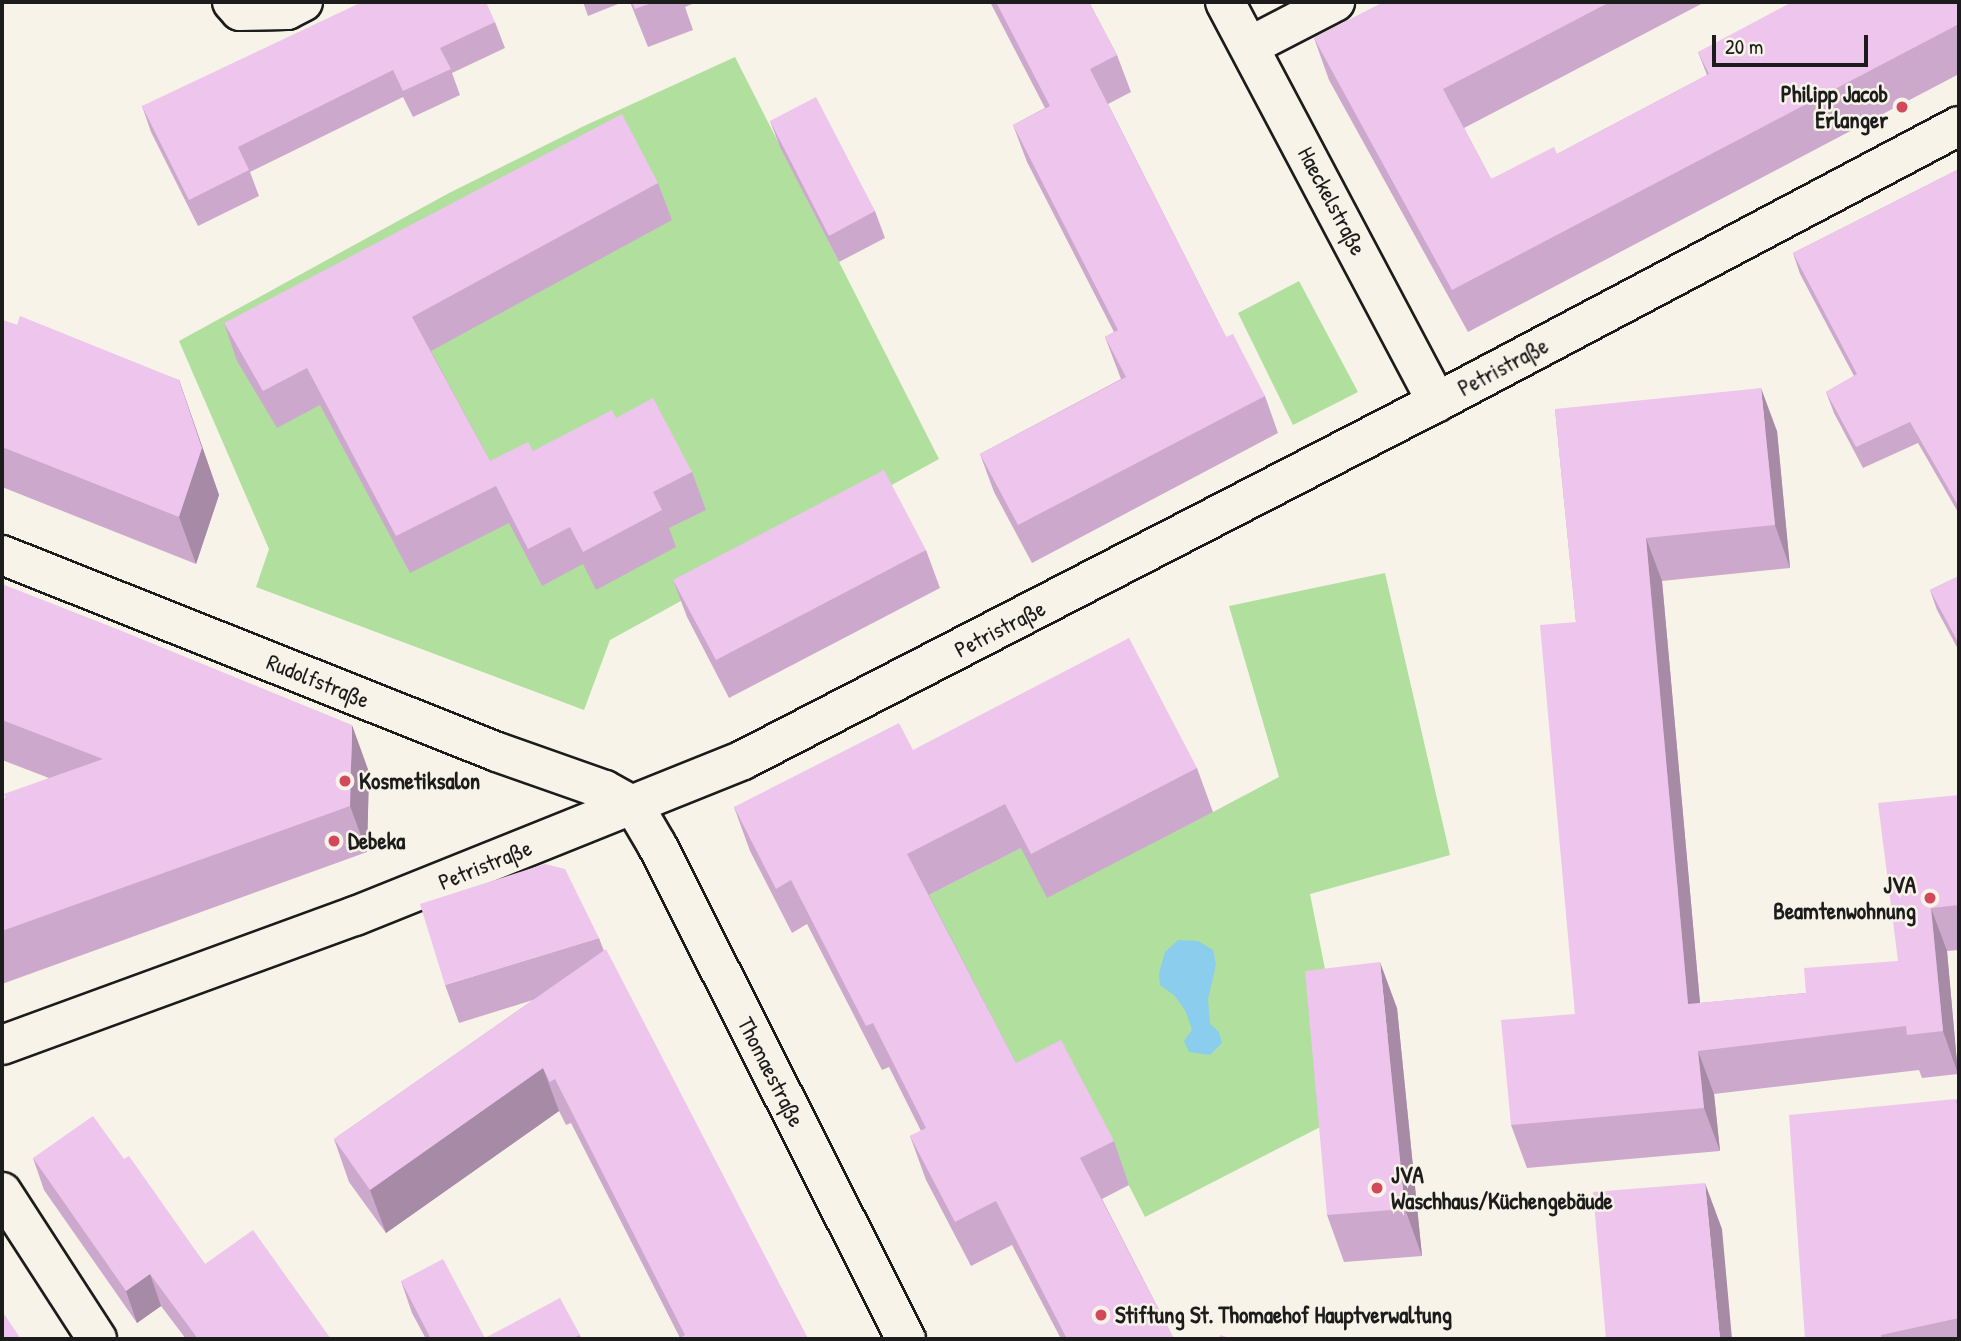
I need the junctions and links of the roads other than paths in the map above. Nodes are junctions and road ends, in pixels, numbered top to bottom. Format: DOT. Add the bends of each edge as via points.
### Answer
graph roads {
  1 [pos="232,2"];
  2 [pos="303,2"];
  3 [pos="1225,2"];
  4 [pos="1335,2"];
  5 [pos="1250,46"];
  6 [pos="1959,126"];
  7 [pos="1437,402"];
  8 [pos="2,555"];
  9 [pos="634,806"];
  10 [pos="2,1045"];
  11 [pos="2,1192"];
  12 [pos="97,1339"];
  13 [pos="906,1339"];
  1 -- 2 [label="street" via="240,10 287,10"];
  3 -- 5 [label="street, Haeckelstraße"];
  4 -- 5 [label="street"];
  5 -- 7 [label="street, Haeckelstraße"];
  6 -- 7 [label="street, Petristraße"];
  7 -- 9 [label="street, Petristraße" via="849,708 733,765"];
  8 -- 9 [label="street, Rudolfstraße" via="497,752 617,795"];
  9 -- 10 [label="street, Petristraße" via="355,916"];
  9 -- 13 [label="street, Thomaestraße"];
  11 -- 12 [label="street"];
}
